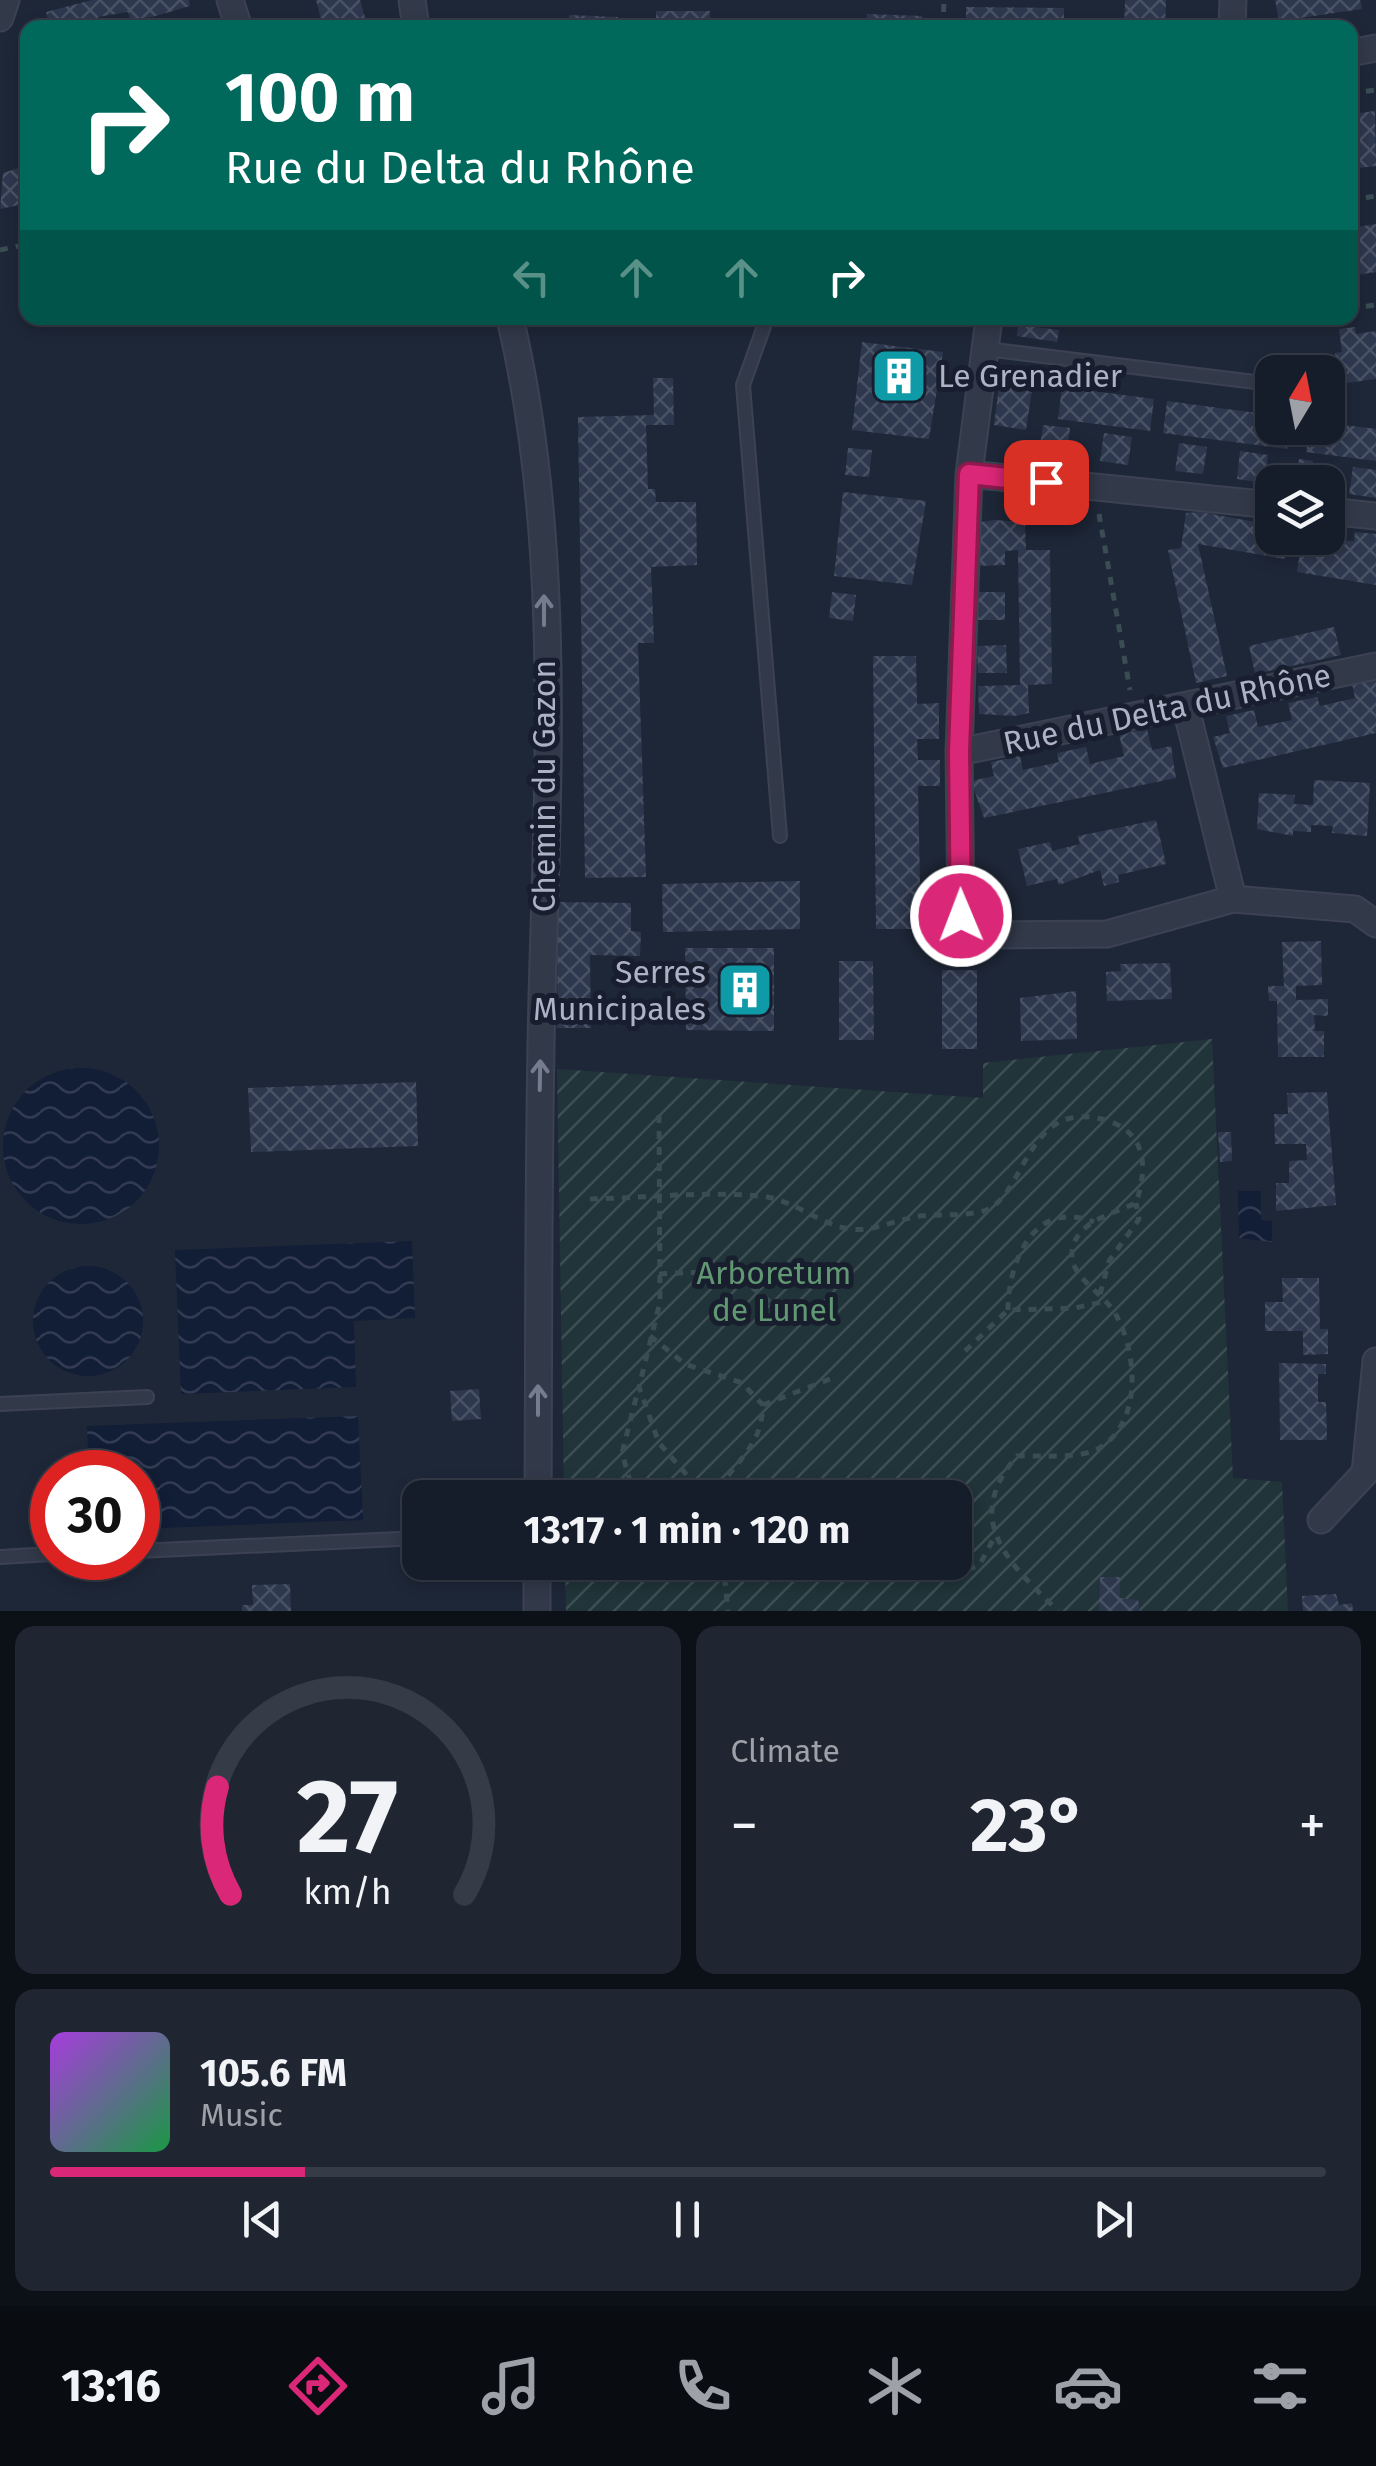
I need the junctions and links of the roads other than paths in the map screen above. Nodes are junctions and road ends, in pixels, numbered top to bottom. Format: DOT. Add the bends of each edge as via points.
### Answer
graph roads {
  1 [pos="6,0"];
  2 [pos="0,18"];
  3 [pos="512,325"];
  4 [pos="764,325"];
  5 [pos="988,325"];
  6 [pos="986,349"];
  7 [pos="1255,382"];
  8 [pos="969,474"];
  9 [pos="1255,503"];
  10 [pos="1345,513"];
  11 [pos="1376,516"];
  12 [pos="1376,666"];
  13 [pos="1186,708"];
  14 [pos="959,752"];
  15 [pos="780,836"];
  16 [pos="1233,899"];
  17 [pos="1376,924"];
  18 [pos="1376,1362"];
  19 [pos="147,1397"];
  20 [pos="0,1404"];
  21 [pos="538,1480"];
  22 [pos="1321,1520"];
  23 [pos="402,1539"];
  24 [pos="160,1549"];
  25 [pos="30,1555"];
  26 [pos="0,1557"];
  27 [pos="538,1580"];
  28 [pos="537,1611"];
  1 -- 2 [label="street"];
  21 -- 3 [label="street, Chemin du Gazon, one-way" via="544,584 537,477"];
  4 -- 15 [label="lane" via="743,385"];
  5 -- 6 [label="street"];
  6 -- 7 [label="lane"];
  6 -- 8 [label="street"];
  8 -- 9 [label="street"];
  8 -- 14 [label="street"];
  10 -- 11 [label="street"];
  12 -- 13 [label="street, Rue du Delta du Rhône"];
  13 -- 14 [label="street, Rue du Delta du Rhône"];
  13 -- 16 [label="street"];
  14 -- 16 [label="street" via="961,916 980,936 1106,934"];
  16 -- 17 [label="street" via="1355,909"];
  18 -- 22 [label="street" via="1365,1473"];
  19 -- 20 [label="lane"];
  23 -- 24 [label="lane"];
  25 -- 26 [label="lane"];
  27 -- 28 [label="street"];
}
